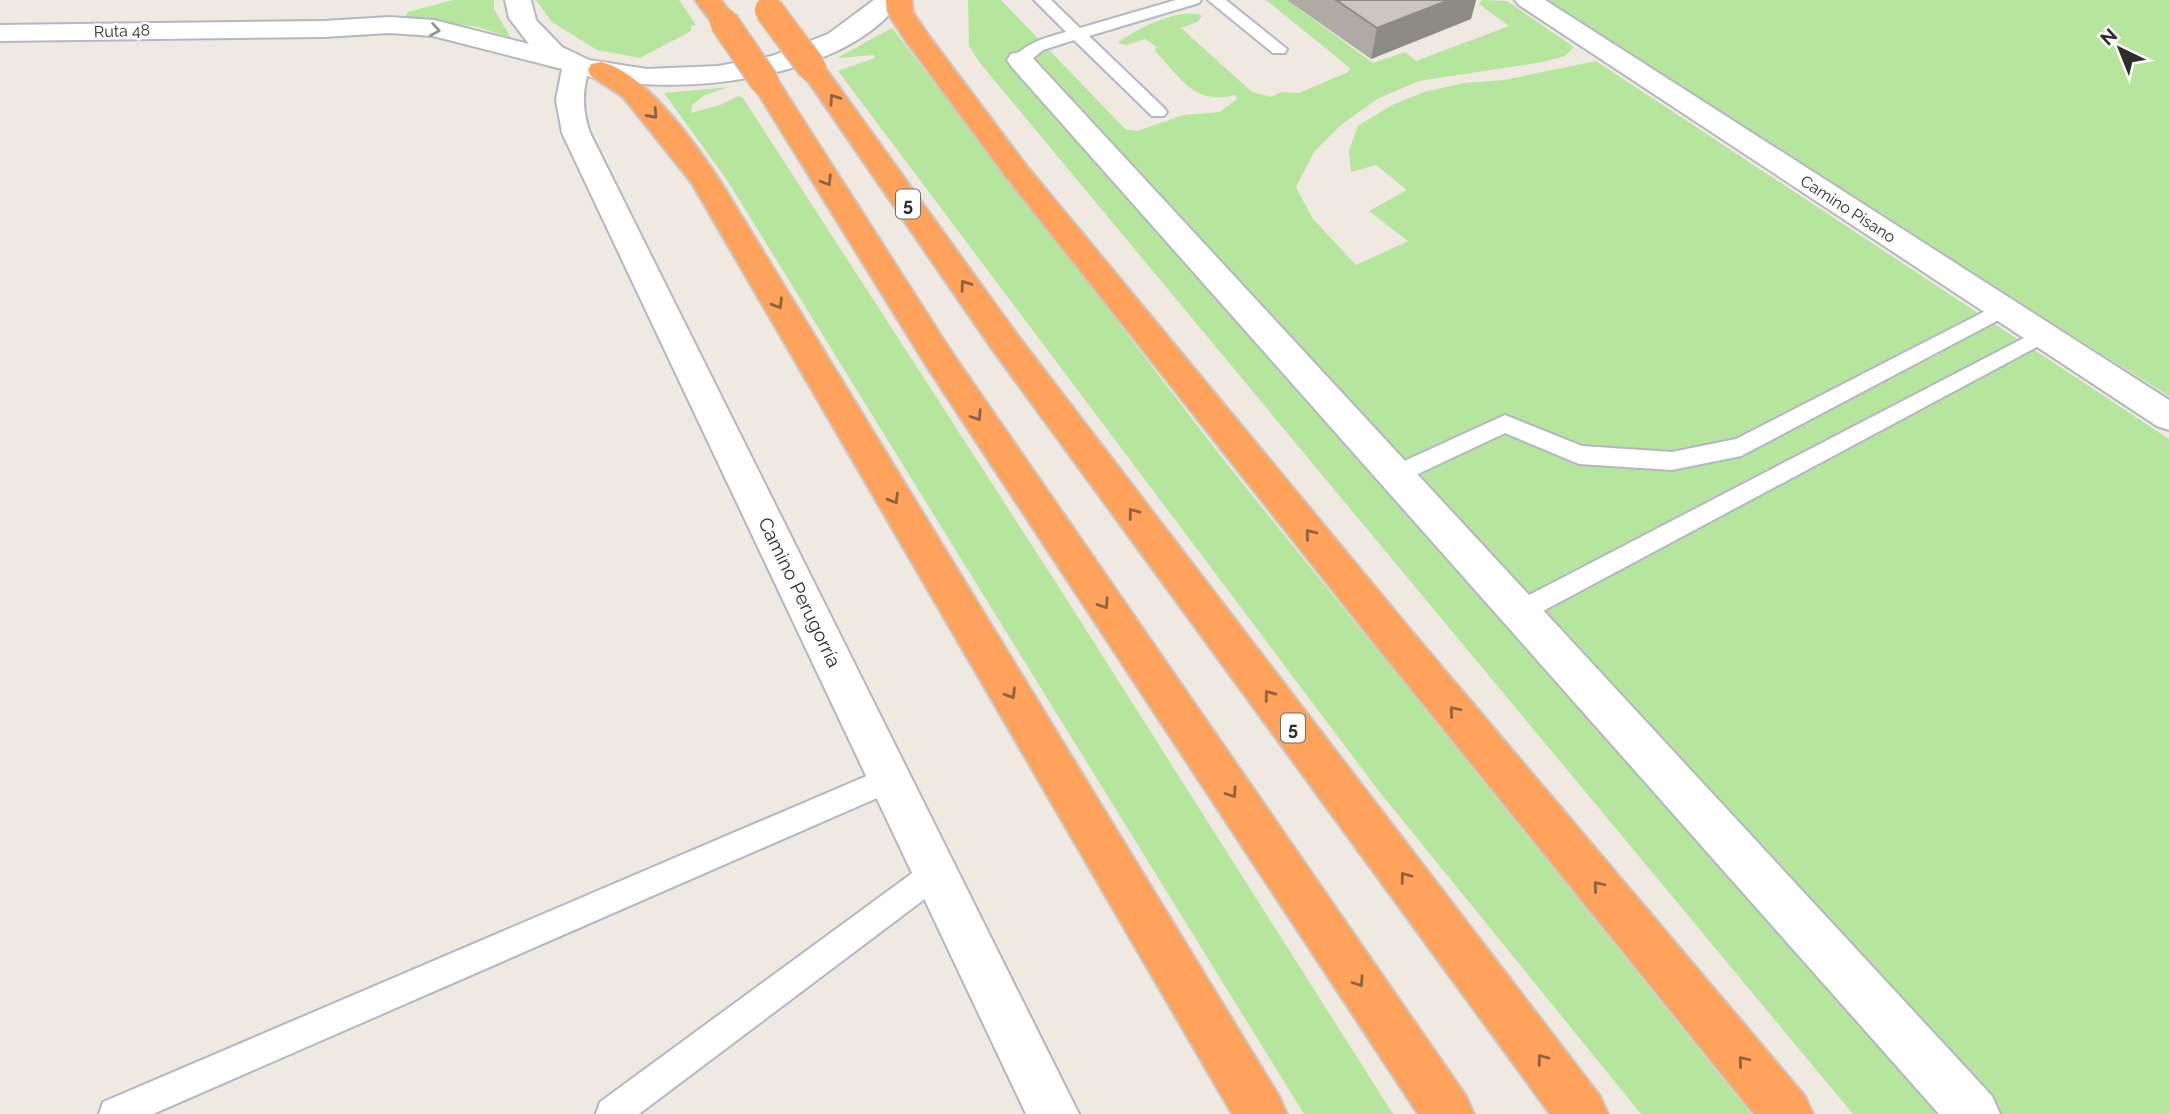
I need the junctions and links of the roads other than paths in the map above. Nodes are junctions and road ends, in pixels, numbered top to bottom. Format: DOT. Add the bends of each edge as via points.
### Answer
graph roads {
  1 [pos="518,0"];
  2 [pos="708,0"];
  3 [pos="888,0"];
  4 [pos="899,0"];
  5 [pos="1042,0"];
  6 [pos="1193,0"];
  7 [pos="1216,0"];
  8 [pos="1528,0"];
  9 [pos="416,3"];
  10 [pos="765,5"];
  11 [pos="245,28"];
  12 [pos="0,33"];
  13 [pos="1078,34"];
  14 [pos="1279,49"];
  15 [pos="1020,60"];
  16 [pos="583,66"];
  17 [pos="1158,112"];
  18 [pos="2003,309"];
  19 [pos="2043,335"];
  20 [pos="2169,417"];
  21 [pos="1395,475"];
  22 [pos="1519,612"];
  23 [pos="890,779"];
  24 [pos="936,873"];
  25 [pos="115,1114"];
  26 [pos="612,1114"];
  27 [pos="1053,1114"];
  28 [pos="1261,1114"];
  29 [pos="1448,1114"];
  30 [pos="1582,1114"];
  31 [pos="1787,1114"];
  32 [pos="1974,1114"];
  1 -- 16 [label="street" via="517,12 538,41"];
  2 -- 29 [label="highway, one-way, bridge" via="765,82 939,359"];
  3 -- 16 [label="street" via="837,39 778,63 709,76 640,76"];
  31 -- 4 [label="highway, one-way" via="1016,171 918,40 900,12"];
  5 -- 13 [label="lane"];
  6 -- 13 [label="lane"];
  7 -- 14 [label="lane"];
  8 -- 18 [label="street, Camino Pisano"];
  9 -- 11 [label="street"];
  30 -- 10 [label="highway, 5, one-way, bridge" via="1004,341"];
  11 -- 12 [label="street, Ruta 48"];
  11 -- 16 [label="street, one-way" via="389,25 434,29"];
  13 -- 15 [label="lane" via="1037,46"];
  13 -- 17 [label="lane"];
  15 -- 21 [label="street"];
  16 -- 23 [label="street, Camino Perugorría" via="571,83 568,114 576,133"];
  16 -- 28 [label="highway, one-way" via="633,91 704,179"];
  18 -- 19 [label="street, Camino Pisano"];
  18 -- 21 [label="lane" via="1741,447 1672,460 1579,455 1505,423"];
  19 -- 20 [label="street, Camino Pisano"];
  19 -- 22 [label="lane"];
  21 -- 22 [label="street"];
  22 -- 32 [label="street"];
  23 -- 24 [label="street, Camino Perugorría"];
  23 -- 25 [label="lane"];
  24 -- 26 [label="lane"];
  24 -- 27 [label="street, Camino Perugorría"];
}
